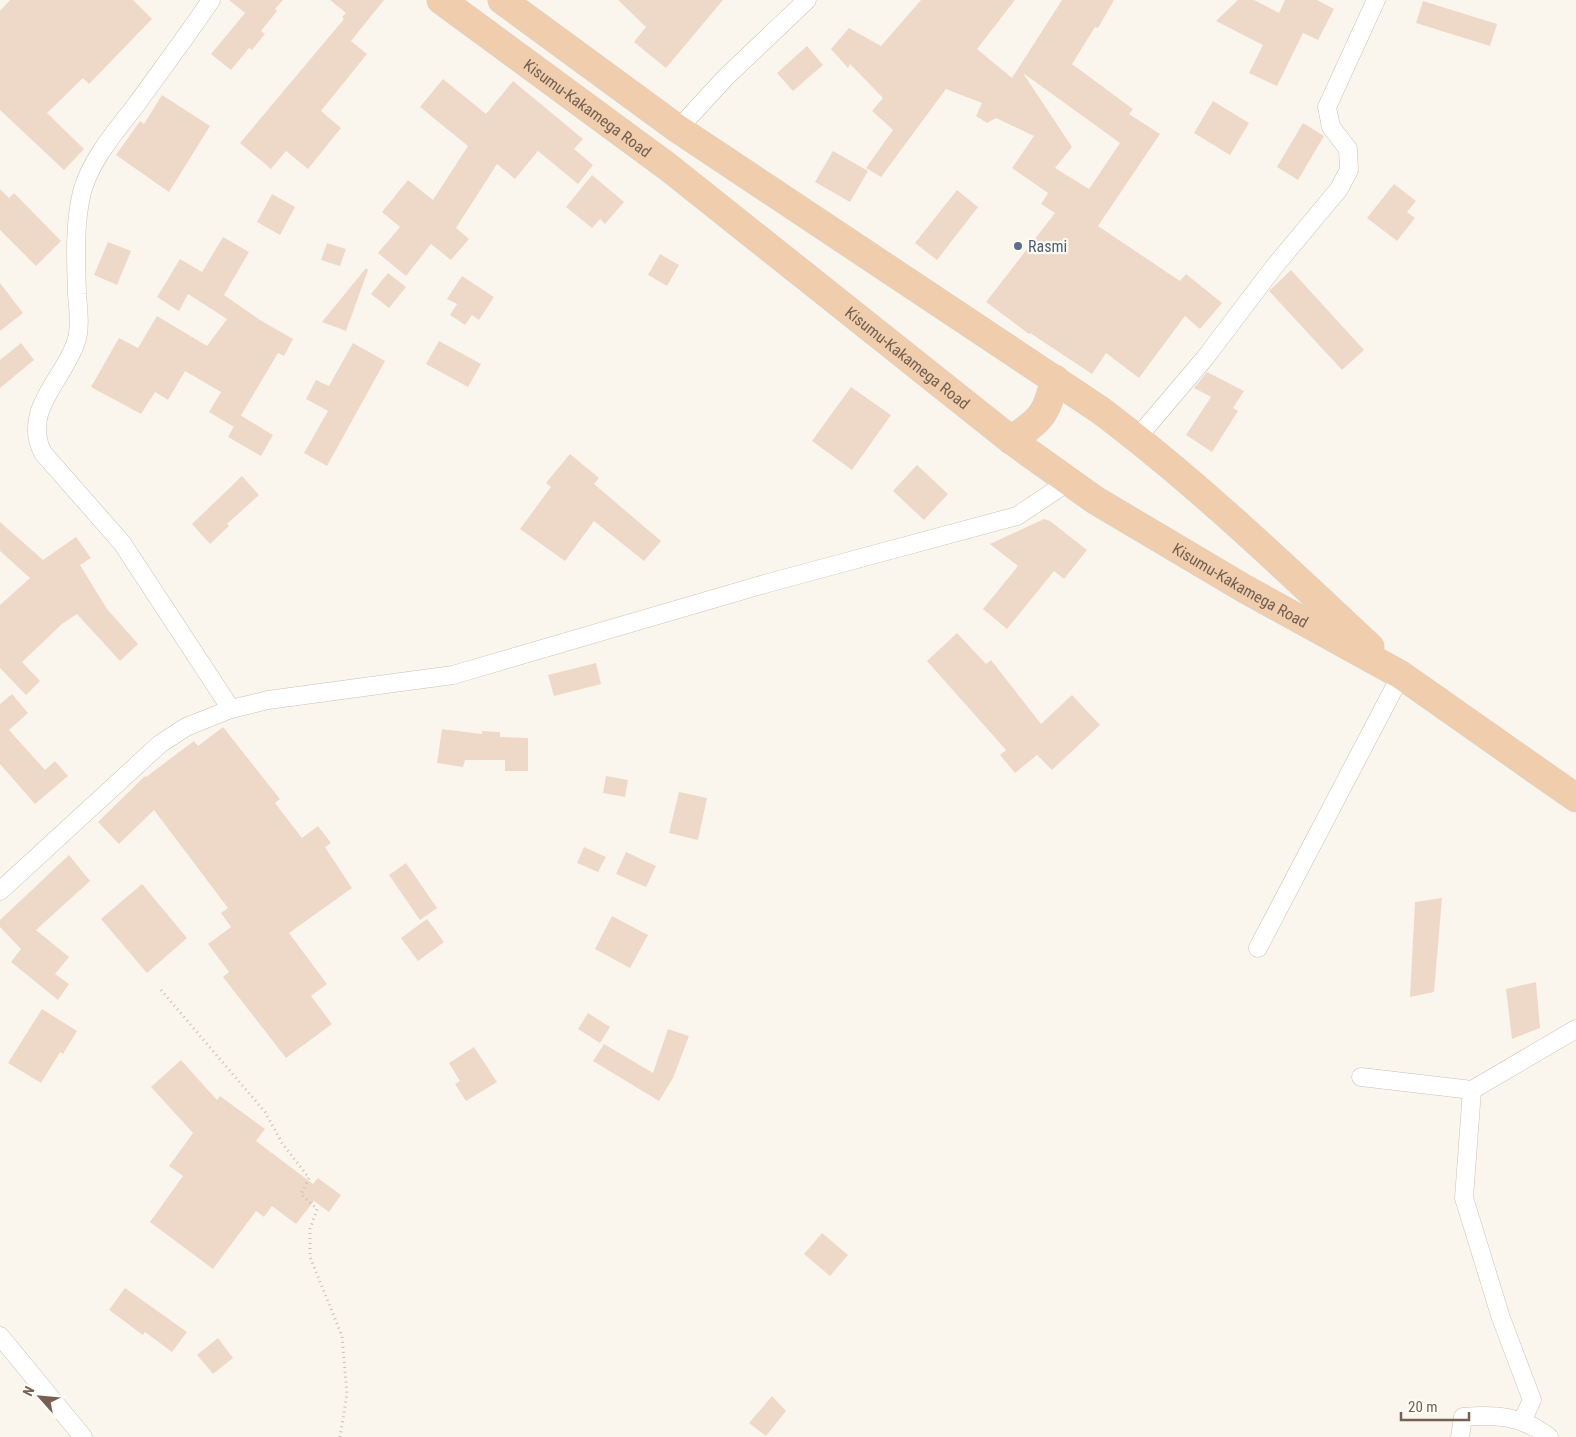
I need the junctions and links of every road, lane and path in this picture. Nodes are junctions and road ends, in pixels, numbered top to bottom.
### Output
1 (211, 0) edge
2 (442, 0) edge
3 (502, 0) edge
4 (807, 0) edge
5 (1376, 0) edge
6 (678, 130) junction
7 (1055, 379) junction
8 (1137, 438) junction
9 (1011, 440) junction
10 (1068, 482) junction
11 (1401, 675) junction
12 (231, 709) junction
13 (1576, 798) edge
14 (0, 891) edge
15 (1258, 948) dead end
16 (161, 990) dead end
17 (1576, 1029) edge
18 (1361, 1077) dead end
19 (1472, 1090) junction
20 (0, 1336) edge
21 (1522, 1421) junction
22 (83, 1437) edge
23 (340, 1437) edge
24 (1460, 1437) edge
25 (1549, 1437) edge

1 - 12 street
2 - 9 highway, Kisumu-Kakamega Road
3 - 6 highway, Kisumu-Kakamega Road
4 - 6 street
5 - 8 street
6 - 7 highway, Kisumu-Kakamega Road
7 - 8 highway, Kisumu-Kakamega Road
7 - 9 highway
8 - 11 highway, Kisumu-Kakamega Road
9 - 10 highway, Kisumu-Kakamega Road
10 - 11 highway, Kisumu-Kakamega Road
10 - 12 street
11 - 13 highway, Kisumu-Kakamega Road
11 - 15 street
12 - 14 street
16 - 23 path
17 - 19 street
18 - 19 street
19 - 21 street
20 - 22 street
21 - 24 street
21 - 25 street

